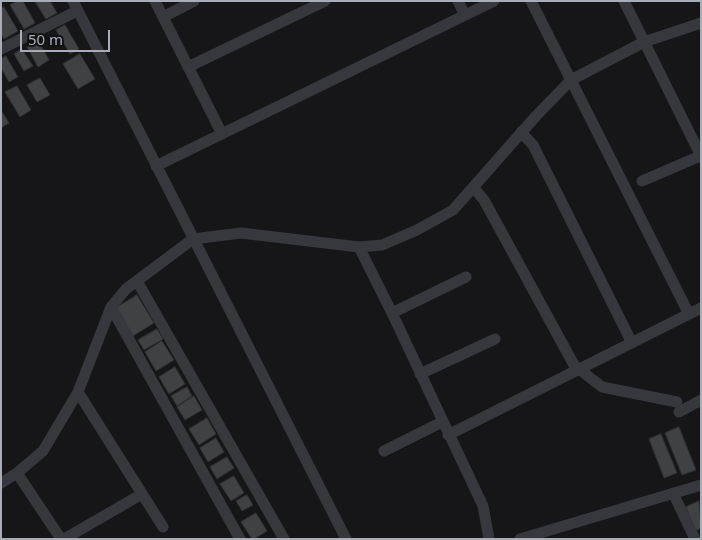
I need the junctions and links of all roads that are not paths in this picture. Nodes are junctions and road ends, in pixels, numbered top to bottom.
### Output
1 (155, 1) edge
2 (194, 1) edge
3 (325, 1) edge
4 (458, 1) edge
5 (494, 1) edge
6 (531, 1) edge
7 (624, 1) edge
8 (75, 6) edge
9 (465, 15) junction
10 (163, 17) junction
11 (701, 23) edge
12 (644, 42) junction
13 (1, 49) edge
14 (188, 66) junction
15 (571, 80) junction
16 (521, 132) junction
17 (222, 134) junction
18 (701, 156) edge
19 (156, 166) junction
20 (642, 181) dead end
21 (473, 187) junction
22 (193, 239) junction
23 (359, 248) junction
24 (466, 277) dead end
25 (137, 282) junction
26 (111, 308) junction
27 (701, 308) edge
28 (392, 313) junction
29 (689, 314) junction
30 (495, 339) dead end
31 (632, 343) junction
32 (579, 370) junction
33 (420, 374) junction
34 (78, 392) junction
35 (701, 400) edge
36 (442, 422) junction
37 (448, 435) junction
38 (384, 451) dead end
39 (17, 473) junction
40 (1, 483) edge
41 (701, 485) edge
42 (673, 493) junction
43 (142, 494) junction
44 (163, 527) dead end
45 (61, 539) edge
46 (64, 539) edge
47 (240, 539) edge
48 (284, 539) edge
49 (346, 539) edge
50 (489, 539) edge
51 (520, 539) edge
52 (695, 539) edge

1 - 10 street
2 - 10 street
3 - 14 street
4 - 9 street
5 - 9 street
6 - 15 street
7 - 12 street
8 - 13 street
8 - 19 street
9 - 17 street
10 - 14 street
11 - 12 street
12 - 15 street
12 - 18 street
14 - 17 street
15 - 16 street
15 - 29 street
16 - 21 street
16 - 31 street
17 - 19 street
18 - 20 street
19 - 22 street
21 - 23 street
21 - 32 street
22 - 23 street
22 - 25 street
22 - 49 street
23 - 28 street
24 - 28 street
25 - 26 street
25 - 48 street
26 - 34 street
26 - 47 street
27 - 29 street
28 - 33 street
29 - 31 street
30 - 33 street
31 - 32 street
32 - 35 street
32 - 37 street
33 - 36 street
34 - 39 street
34 - 43 street
36 - 37 street
36 - 38 street
37 - 50 street
39 - 40 street
39 - 45 street
41 - 42 street
42 - 51 street
42 - 52 street
43 - 44 street
43 - 46 street

